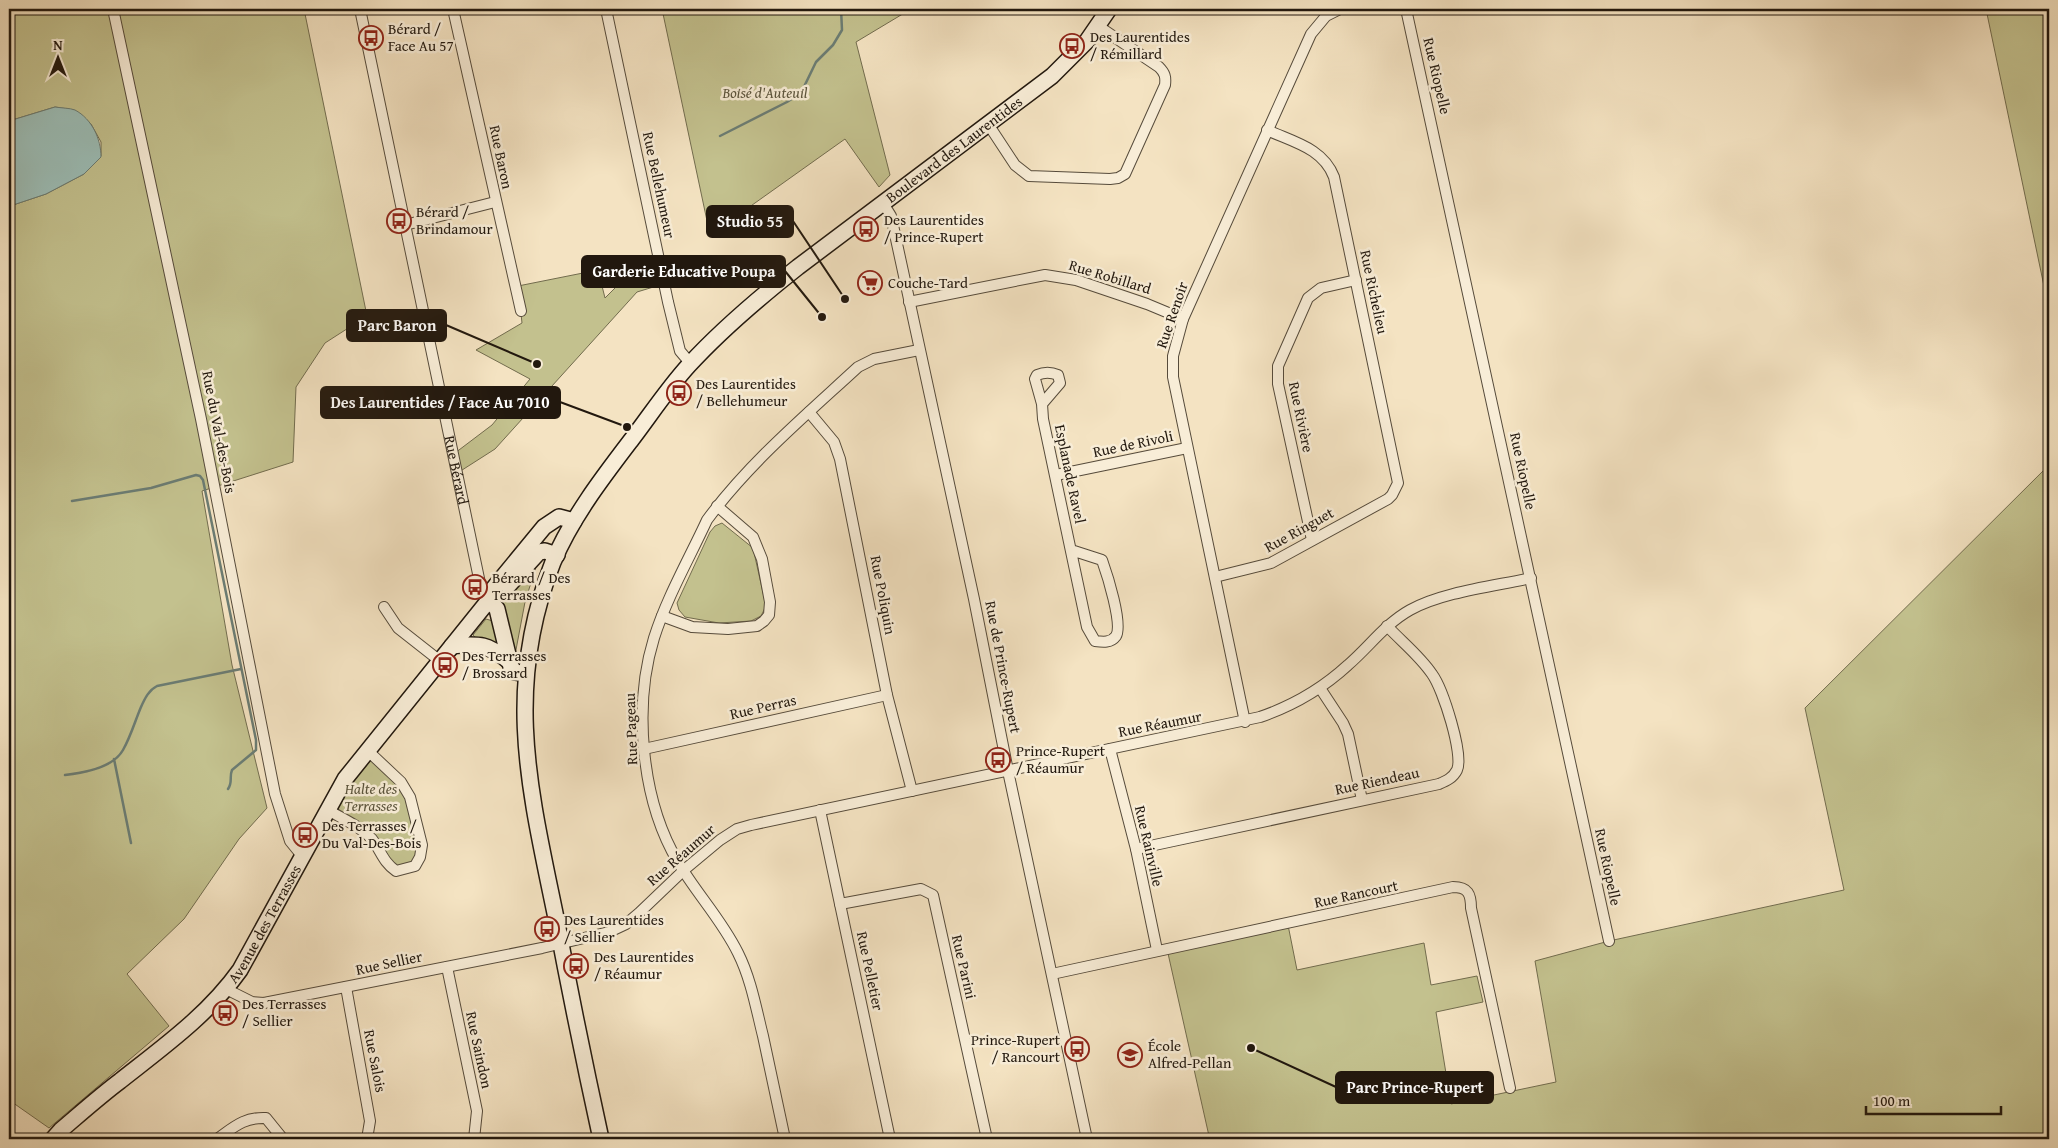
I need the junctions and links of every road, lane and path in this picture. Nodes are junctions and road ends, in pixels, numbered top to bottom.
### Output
1 (113, 9) edge
2 (360, 9) edge
3 (453, 9) edge
4 (606, 9) edge
5 (1109, 9) edge
6 (1340, 9) edge
7 (1406, 9) edge
8 (1098, 26) junction
9 (988, 124) junction
10 (1268, 130) junction
11 (495, 202) junction
12 (883, 203) junction
13 (405, 225) junction
14 (1356, 280) junction
15 (909, 302) junction
16 (521, 312) dead end
17 (1184, 319) junction
18 (919, 350) junction
19 (691, 364) junction
20 (1042, 404) dead end
21 (809, 412) junction
22 (1187, 448) junction
23 (1056, 475) junction
24 (1392, 495) joint
25 (717, 506) junction
26 (574, 521) junction
27 (1312, 540) junction
28 (1071, 550) junction
29 (557, 554) junction
30 (1215, 577) junction
31 (1531, 578) junction
32 (489, 600) junction
33 (384, 607) dead end
34 (662, 616) junction
35 (1387, 626) junction
36 (452, 646) junction
37 (440, 661) junction
38 (510, 662) junction
39 (526, 674) junction
40 (1320, 688) junction
41 (887, 695) junction
42 (1245, 722) junction
43 (644, 749) junction
44 (1110, 749) junction
45 (367, 750) junction
46 (1008, 771) junction
47 (912, 791) junction
48 (1362, 800) junction
49 (328, 810) junction
50 (820, 810) junction
51 (1136, 849) junction
52 (303, 857) junction
53 (684, 870) junction
54 (840, 904) junction
55 (1609, 941) dead end
56 (561, 944) junction
57 (1157, 950) junction
58 (447, 966) junction
59 (1052, 974) junction
60 (346, 987) junction
61 (226, 989) junction
62 (1510, 1088) dead end
63 (53, 1139) edge
64 (217, 1139) edge
65 (283, 1139) edge
66 (367, 1139) edge
67 (474, 1139) edge
68 (601, 1139) edge
69 (785, 1139) edge
70 (890, 1139) edge
71 (987, 1139) edge
72 (1087, 1139) edge

1 - 52 street, Rue du Val-des-Bois
2 - 13 street, Rue Bérard
3 - 11 street, Rue Baron
4 - 19 street, Rue Bellehumeur
5 - 8 street, Boulevard des Laurentides
6 - 10 street, Rue Renoir
7 - 31 street, Rue Riopelle
8 - 9 street, Boulevard des Laurentides
8 - 9 street
9 - 12 street, Boulevard des Laurentides
10 - 14 street, Rue Richelieu
10 - 17 street, Rue Renoir
11 - 13 street
11 - 16 street, Rue Baron
12 - 15 street, Rue de Prince-Rupert
12 - 19 street, Boulevard des Laurentides
13 - 32 street, Rue Bérard
14 - 24 street, Rue Richelieu
14 - 27 street, Rue Rivière
15 - 17 street, Rue Robillard
15 - 18 street, Rue de Prince-Rupert
17 - 22 street, Rue Renoir
18 - 21 street, Rue Pageau
18 - 46 street, Rue de Prince-Rupert
19 - 26 street, Boulevard des Laurentides
20 - 23 street, Esplanade Ravel
21 - 25 street, Rue Pageau
21 - 41 street, Rue Poliquin
22 - 23 street, Rue de Rivoli
22 - 30 street, Rue Renoir
23 - 28 street, Esplanade Ravel
24 - 27 street, Rue Ringuet
25 - 34 street, Rue Pageau
25 - 34 street
26 - 29 street, Boulevard des Laurentides
26 - 32 street, Avenue des Terrasses
27 - 30 street, Rue Ringuet
28 - 28 street, Esplanade Ravel
29 - 32 street, Avenue des Terrasses
29 - 39 street, Boulevard des Laurentides
30 - 42 street, Rue Renoir
31 - 35 street, Rue Réaumur
31 - 55 street, Rue Riopelle
32 - 36 street, Avenue des Terrasses
32 - 38 street, Rue Bérard
33 - 37 street
34 - 43 street, Rue Pageau
35 - 40 street, Rue Réaumur
35 - 48 street, Rue Riendeau
36 - 37 street, Avenue des Terrasses
36 - 38 street
37 - 45 street, Avenue des Terrasses
38 - 39 street
39 - 56 street, Boulevard des Laurentides
40 - 42 street, Rue Réaumur
40 - 48 street
41 - 43 street, Rue Perras
41 - 47 street, Rue Poliquin
42 - 44 street, Rue Réaumur
43 - 53 street, Rue Pageau
44 - 46 street, Rue Réaumur
44 - 51 street, Rue Rainville
45 - 49 street, Avenue des Terrasses
45 - 49 street
46 - 47 street, Rue Réaumur
46 - 59 street, Rue de Prince-Rupert
47 - 50 street, Rue Réaumur
48 - 51 street, Rue Riendeau
49 - 52 street, Avenue des Terrasses
50 - 53 street, Rue Réaumur
50 - 54 street, Rue Pelletier
51 - 57 street, Rue Rainville
52 - 61 street, Avenue des Terrasses
53 - 56 street, Rue Réaumur
53 - 69 street, Rue Pageau
54 - 70 street, Rue Pelletier
54 - 71 street, Rue Parini
56 - 58 street, Rue Sellier
56 - 68 street, Boulevard des Laurentides
57 - 59 street, Rue Rancourt
57 - 62 street, Rue Rancourt
58 - 60 street, Rue Sellier
58 - 67 street, Rue Saindon
59 - 72 street, Rue de Prince-Rupert
60 - 61 street, Rue Sellier
60 - 66 street, Rue Salois
61 - 63 street, Avenue des Terrasses
64 - 65 street

